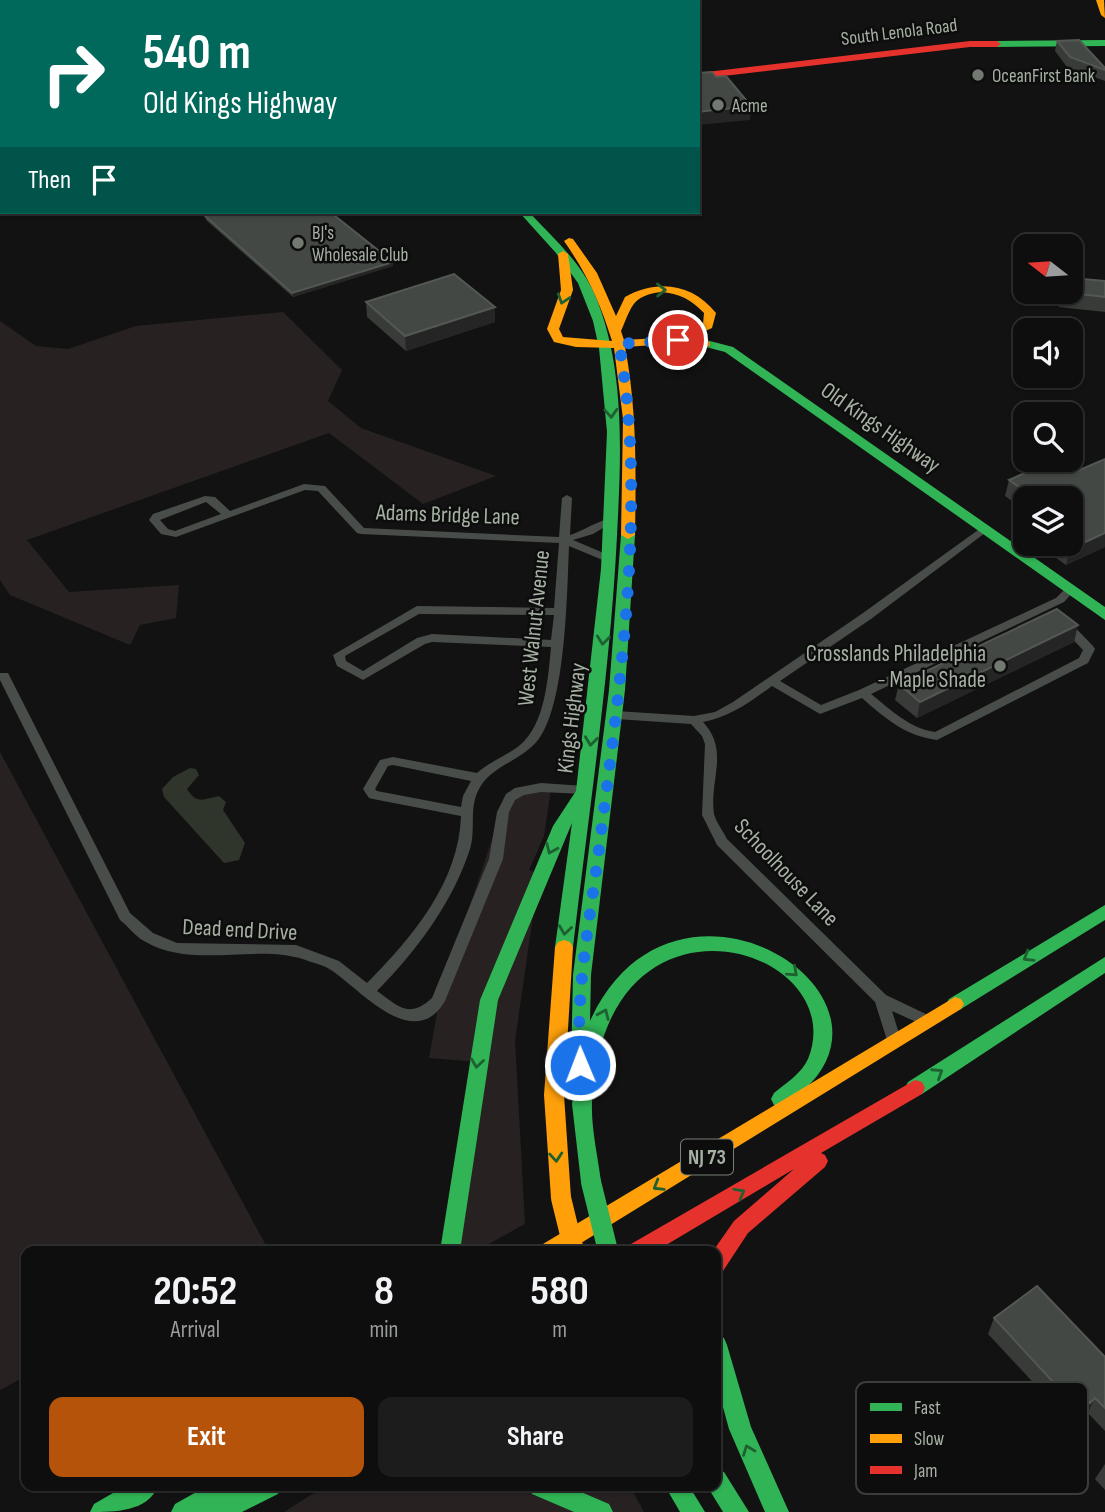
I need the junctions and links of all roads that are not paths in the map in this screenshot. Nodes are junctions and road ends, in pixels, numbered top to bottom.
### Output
1 (1100, 0) edge
2 (1105, 15) edge
3 (1105, 43) edge
4 (700, 76) edge
5 (526, 214) edge
6 (536, 214) edge
7 (562, 250) junction
8 (612, 339) junction
9 (669, 340) junction
10 (567, 498) dead end
11 (228, 515) junction
12 (611, 520) junction
13 (985, 528) junction
14 (563, 540) junction
15 (609, 559) junction
16 (1071, 589) junction
17 (1044, 607) junction
18 (558, 612) junction
19 (1102, 612) edge
20 (556, 644) junction
21 (5, 676) dead end
22 (772, 681) junction
23 (863, 693) junction
24 (616, 715) junction
25 (694, 720) junction
26 (479, 778) junction
27 (585, 790) junction
28 (465, 812) junction
29 (1105, 899) edge
30 (1105, 912) edge
31 (1086, 922) junction
32 (1105, 964) edge
33 (1105, 981) edge
34 (1075, 982) junction
35 (368, 991) junction
36 (881, 999) junction
37 (925, 1020) junction
38 (894, 1040) junction
39 (582, 1104) junction
40 (880, 1110) junction
41 (728, 1144) junction
42 (451, 1246) edge
43 (558, 1246) edge
44 (573, 1246) edge
45 (607, 1246) edge
46 (647, 1246) edge
47 (721, 1257) edge
48 (721, 1362) edge
49 (721, 1488) edge
50 (138, 1491) edge
51 (220, 1491) edge
52 (260, 1491) edge
53 (552, 1491) edge
54 (679, 1491) edge
55 (102, 1512) edge
56 (184, 1512) edge
57 (217, 1512) edge
58 (601, 1512) edge
59 (693, 1512) edge
60 (737, 1512) edge
61 (777, 1512) edge

1 - 2 main road
3 - 4 main road, South Lenola Road
5 - 7 main road, Kings Highway
6 - 8 main road, Kings Highway
7 - 8 main road, Kings Highway
7 -> 8 main road, Old Kings Highway
8 - 9 main road, Old Kings Highway
8 -> 9 main road
8 -> 12 main road, Kings Highway
8 - 24 main road, Kings Highway
9 - 13 main road, Old Kings Highway
10 - 14 street, West Walnut Avenue
11 - 11 street, Adams Bridge Lane
11 - 14 street, Adams Bridge Lane
12 - 14 street, Adams Bridge Lane
12 - 15 main road, Kings Highway
13 - 16 main road, Old Kings Highway
13 - 22 street
14 - 15 street, Adams Bridge Lane
14 - 18 street, West Walnut Avenue
15 -> 27 main road, Kings Highway
16 - 17 street
16 - 19 main road, Old Kings Highway
17 - 23 street
17 - 23 street
18 - 20 street, West Walnut Avenue
18 - 20 street
20 - 26 street, West Walnut Avenue
21 - 35 street, Dead end Drive
22 - 23 street
22 - 25 street
24 - 25 street
24 - 39 main road, Kings Highway
25 - 36 street, Schoolhouse Lane
26 - 28 street
26 - 28 street
27 - 35 street, Dead end Drive
27 -> 42 main road
27 -> 44 main road, Kings Highway, bridge
28 - 35 street
29 - 31 main road
30 - 31 main road, NJ 73
31 -> 37 main road, NJ 73
32 - 34 main road, NJ 73
33 - 34 main road
40 -> 34 main road, NJ 73
36 - 37 street, Schoolhouse Lane
36 - 38 street, Schoolhouse Lane
37 - 38 main road, NJ 73
38 - 41 main road, NJ 73
39 -> 41 main road
39 - 45 main road, Kings Highway, bridge
46 -> 40 main road, NJ 73
40 - 47 main road
41 -> 43 main road, NJ 73
61 -> 48 main road
49 - 60 main road
50 - 55 main road
51 - 56 main road
52 - 57 main road
53 - 58 main road
54 - 59 main road

